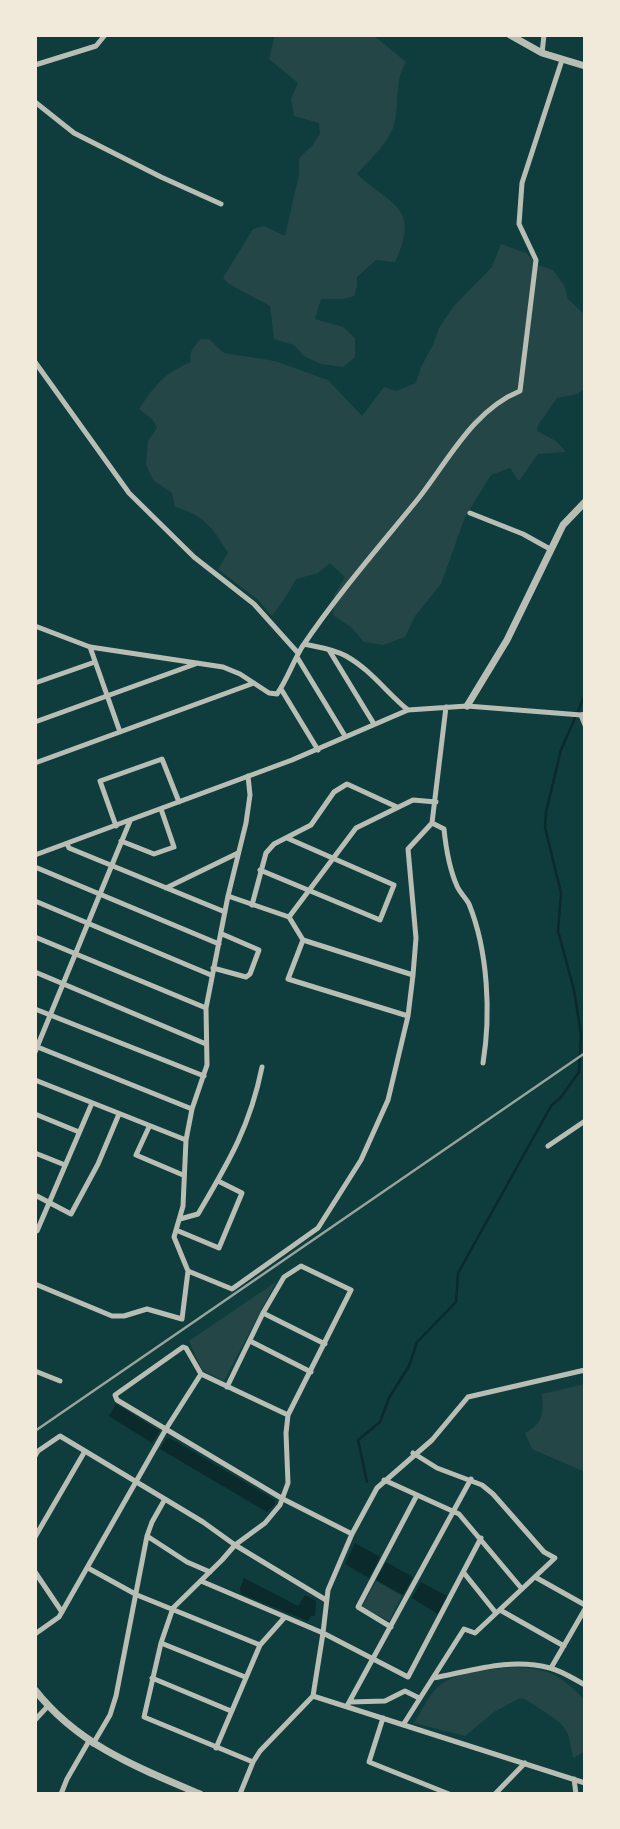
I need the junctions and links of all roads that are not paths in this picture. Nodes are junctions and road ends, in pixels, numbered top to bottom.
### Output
1 (105, 35) edge
2 (510, 35) edge
3 (544, 35) edge
4 (542, 53) junction
5 (562, 60) junction
6 (35, 65) edge
7 (585, 66) edge
8 (35, 102) edge
9 (221, 204) dead end
10 (35, 362) edge
11 (585, 502) edge
12 (470, 513) dead end
13 (550, 549) junction
14 (35, 626) edge
15 (304, 644) junction
16 (90, 647) junction
17 (329, 650) junction
18 (298, 655) junction
19 (95, 662) junction
20 (201, 662) junction
21 (35, 683) edge
22 (254, 683) junction
23 (281, 689) junction
24 (107, 696) junction
25 (446, 706) junction
26 (467, 706) junction
27 (408, 710) junction
28 (583, 714) edge
29 (35, 722) edge
30 (374, 724) junction
31 (585, 725) edge
32 (120, 732) junction
33 (345, 736) junction
34 (318, 750) junction
35 (35, 763) edge
36 (248, 776) junction
37 (179, 802) junction
38 (436, 802) junction
39 (397, 807) junction
40 (162, 809) junction
41 (130, 821) junction
42 (432, 823) junction
43 (116, 826) junction
44 (287, 838) junction
45 (121, 841) junction
46 (67, 844) junction
47 (238, 853) junction
48 (35, 855) edge
49 (332, 859) junction
50 (112, 864) junction
51 (35, 867) edge
52 (261, 870) junction
53 (166, 888) junction
54 (309, 889) junction
55 (100, 894) junction
56 (228, 896) junction
57 (35, 901) edge
58 (252, 905) junction
59 (225, 912) junction
60 (289, 917) junction
61 (88, 923) junction
62 (222, 934) junction
63 (35, 937) edge
64 (303, 940) junction
65 (219, 944) junction
66 (75, 953) junction
67 (35, 972) edge
68 (212, 972) junction
69 (413, 975) junction
70 (63, 983) junction
71 (35, 1009) edge
72 (206, 1009) junction
73 (50, 1015) junction
74 (408, 1016) junction
75 (206, 1044) junction
76 (36, 1048) edge
77 (483, 1063) dead end
78 (262, 1067) dead end
79 (204, 1076) junction
80 (35, 1080) edge
81 (92, 1103) junction
82 (192, 1109) junction
83 (35, 1114) edge
84 (119, 1114) junction
85 (585, 1121) edge
86 (149, 1127) junction
87 (79, 1132) junction
88 (186, 1140) junction
89 (548, 1146) dead end
90 (35, 1153) edge
91 (65, 1165) junction
92 (183, 1175) junction
93 (218, 1181) junction
94 (35, 1195) edge
95 (49, 1201) junction
96 (180, 1219) junction
97 (35, 1230) edge
98 (176, 1230) junction
99 (188, 1271) junction
100 (35, 1284) edge
101 (263, 1313) junction
102 (250, 1341) junction
103 (325, 1344) junction
104 (585, 1370) edge
105 (35, 1371) edge
106 (311, 1371) junction
107 (201, 1374) junction
108 (60, 1381) dead end
109 (227, 1387) junction
110 (288, 1415) junction
111 (166, 1429) junction
112 (85, 1451) junction
113 (414, 1454) junction
114 (35, 1457) edge
115 (471, 1479) junction
116 (384, 1480) junction
117 (136, 1482) junction
118 (417, 1496) junction
119 (165, 1499) junction
120 (283, 1499) junction
121 (453, 1512) junction
122 (352, 1534) junction
123 (147, 1536) junction
124 (35, 1537) edge
125 (481, 1538) junction
126 (235, 1545) junction
127 (88, 1568) junction
128 (35, 1572) edge
129 (210, 1572) junction
130 (464, 1573) junction
131 (535, 1577) junction
132 (201, 1581) junction
133 (522, 1589) junction
134 (137, 1595) junction
135 (326, 1600) junction
136 (585, 1607) edge
137 (173, 1608) junction
138 (62, 1612) junction
139 (498, 1612) junction
140 (285, 1617) junction
141 (391, 1627) junction
142 (323, 1633) junction
143 (35, 1634) edge
144 (161, 1643) junction
145 (260, 1645) junction
146 (564, 1646) junction
147 (373, 1659) junction
148 (551, 1668) junction
149 (245, 1677) junction
150 (152, 1678) junction
151 (433, 1678) junction
152 (585, 1685) edge
153 (35, 1690) edge
154 (313, 1696) junction
155 (419, 1698) junction
156 (349, 1704) junction
157 (48, 1706) junction
158 (231, 1711) junction
159 (383, 1718) junction
160 (35, 1720) edge
161 (403, 1725) junction
162 (91, 1743) junction
163 (216, 1748) junction
164 (253, 1762) junction
165 (525, 1763) junction
166 (574, 1779) junction
167 (585, 1783) edge
168 (61, 1794) edge
169 (200, 1794) edge
170 (240, 1794) edge
171 (449, 1794) edge
172 (495, 1794) edge
173 (576, 1794) edge

1 - 6 street
2 - 4 street
3 - 4 street
4 - 5 street
5 - 7 street
5 - 15 street
8 - 9 street
10 - 18 street
11 - 13 street
12 - 13 street
13 - 26 street
14 - 16 street
15 - 17 street
15 - 18 street
16 - 19 street
16 - 20 street
17 - 27 street
17 - 30 street
18 - 23 street
18 - 33 street
19 - 21 street
19 - 24 street
20 - 22 street
20 - 24 street
22 - 23 street
22 - 32 street
23 - 34 street
24 - 29 street
24 - 32 street
25 - 26 street
25 - 27 street
25 - 38 street
26 - 28 street
27 - 30 street
28 - 31 street
30 - 33 street
32 - 35 street
33 - 34 street
34 - 36 street
36 - 37 street
36 - 47 street
37 - 40 street
37 - 43 street
38 - 39 street
38 - 42 street
39 - 44 street
39 - 49 street
40 - 41 street
40 - 45 street
41 - 43 street
41 - 45 street
42 - 69 street
42 - 77 street
43 - 46 street
44 - 49 street
44 - 52 street
45 - 50 street
46 - 48 street
46 - 50 street
47 - 53 street
47 - 56 street
49 - 54 street
49 - 54 street
50 - 53 street
50 - 55 street
51 - 55 street
52 - 54 street
52 - 58 street
53 - 59 street
54 - 60 street
55 - 61 street
55 - 65 street
56 - 58 street
56 - 59 street
57 - 61 street
58 - 60 street
59 - 62 street
60 - 64 street
61 - 66 street
61 - 68 street
62 - 65 street
62 - 68 street
63 - 66 street
64 - 69 street
64 - 74 street
65 - 68 street
66 - 70 street
66 - 72 street
67 - 70 street
68 - 72 street
69 - 74 street
70 - 73 street
70 - 75 street
71 - 73 street
72 - 75 street
73 - 76 street
73 - 79 street
74 - 99 street
75 - 79 street
76 - 82 street
78 - 93 street
79 - 82 street
80 - 81 street
81 - 84 street
81 - 87 street
82 - 88 street
83 - 87 street
84 - 86 street
84 - 95 street
85 - 89 street
86 - 88 street
86 - 92 street
87 - 91 street
88 - 92 street
90 - 91 street
91 - 95 street
92 - 96 street
93 - 96 street
93 - 98 street
94 - 95 street
95 - 97 street
96 - 98 street
98 - 99 street
99 - 100 street
101 - 102 street
101 - 103 street
101 - 103 street
102 - 106 street
102 - 109 street
103 - 106 street
104 - 113 street
105 - 108 street
106 - 110 street
107 - 109 street
107 - 111 street
107 - 111 street
109 - 110 street
110 - 120 street
111 - 117 street
111 - 120 street
112 - 114 street
112 - 117 street
112 - 124 street
113 - 115 street
113 - 116 street
115 - 121 street
115 - 131 street
116 - 118 street
116 - 122 street
117 - 119 street
117 - 127 street
118 - 121 street
118 - 141 street
119 - 123 street
119 - 126 street
120 - 122 street
120 - 126 street
121 - 125 street
121 - 141 street
122 - 135 street
123 - 129 street
123 - 134 street
125 - 130 street
125 - 133 street
126 - 129 street
126 - 135 street
127 - 134 street
127 - 138 street
128 - 138 street
129 - 132 street
130 - 139 street
130 - 147 street
131 - 133 street
131 - 136 street
132 - 137 street
132 - 140 street
133 - 139 street
134 - 137 street
134 - 162 street
135 - 142 street
136 - 146 street
137 - 144 street
137 - 145 street
138 - 143 street
139 - 146 street
139 - 151 street
140 - 142 street
140 - 145 street
141 - 147 street
142 - 147 street
142 - 154 street
144 - 149 street
144 - 150 street
145 - 149 street
146 - 148 street
147 - 156 street
148 - 151 street
148 - 152 street
149 - 158 street
150 - 158 street
150 - 163 street
151 - 155 street
153 - 157 street
154 - 156 street
154 - 164 street
155 - 156 street
155 - 161 street
156 - 159 street
157 - 160 street
157 - 162 street
158 - 163 street
159 - 161 street
159 - 171 street
161 - 165 street
162 - 168 street
162 - 169 street
163 - 164 street
164 - 170 street
165 - 166 street
165 - 172 street
166 - 167 street
166 - 173 street

